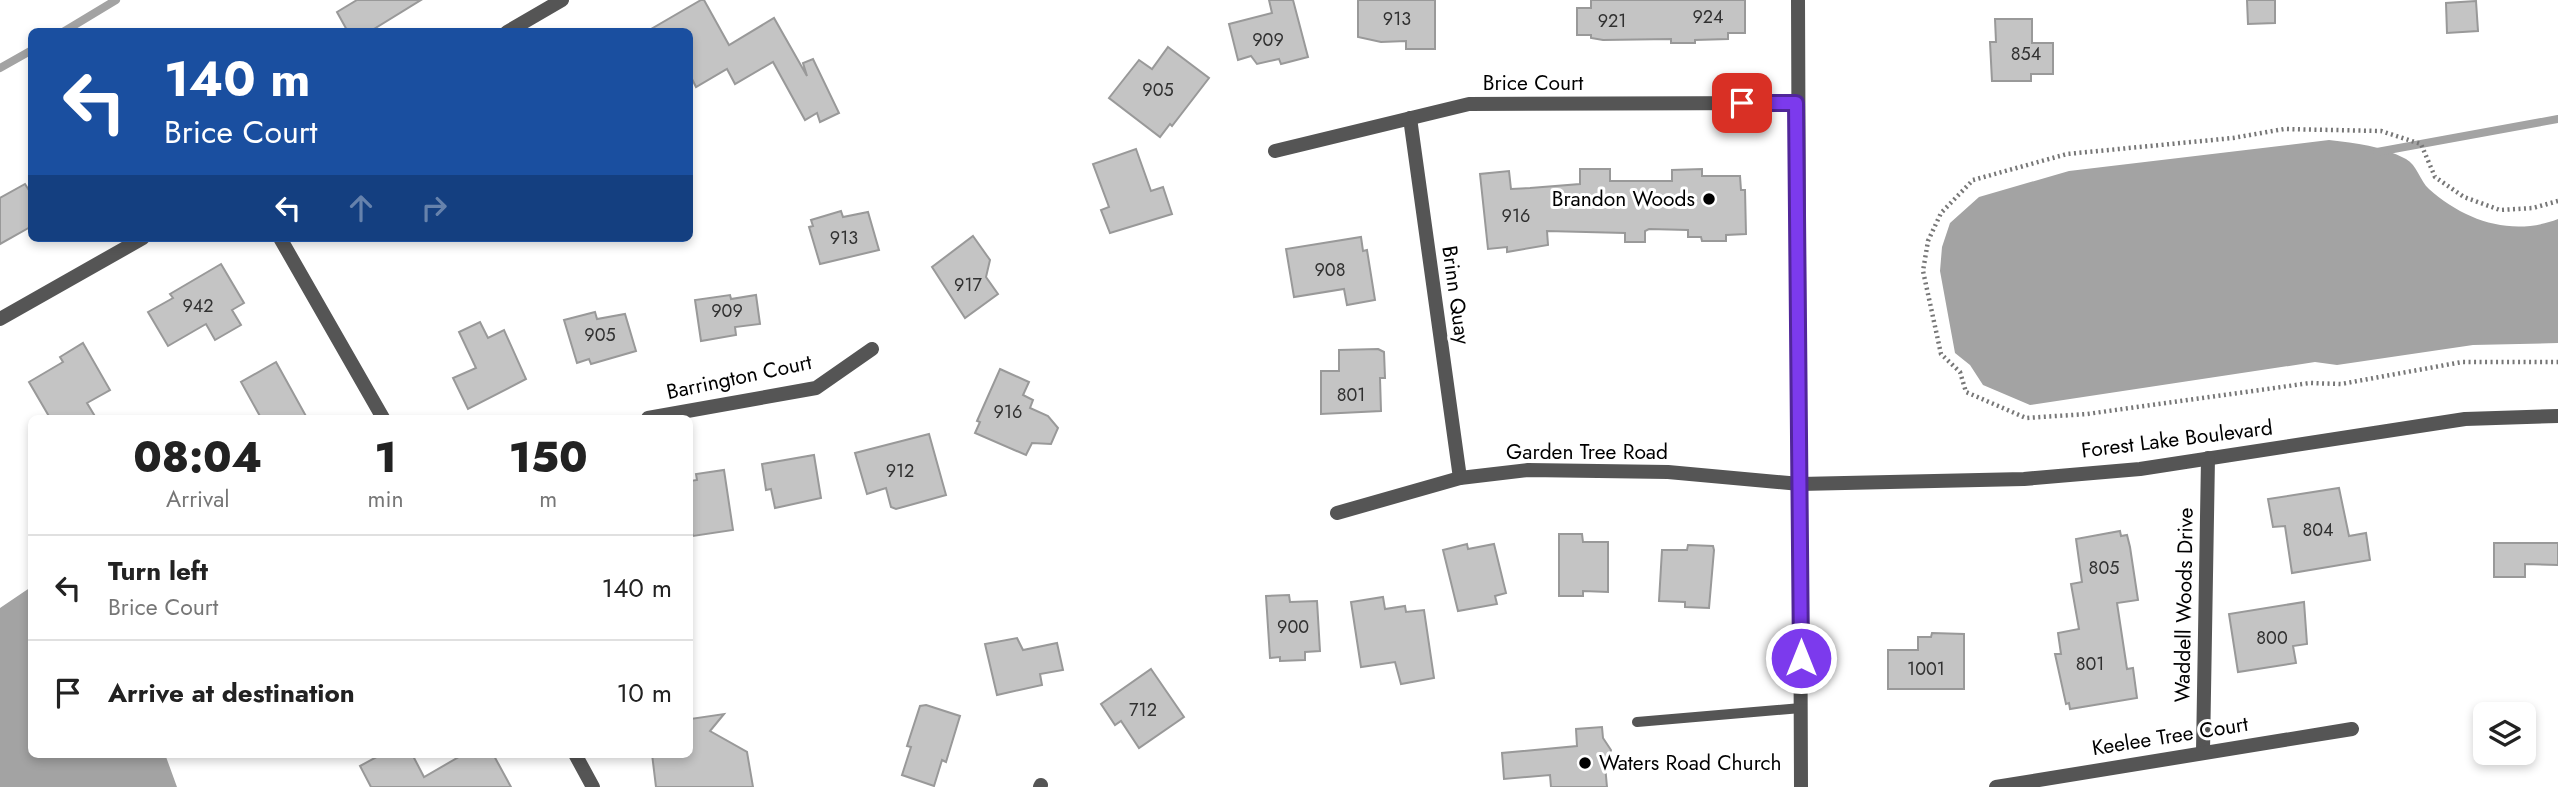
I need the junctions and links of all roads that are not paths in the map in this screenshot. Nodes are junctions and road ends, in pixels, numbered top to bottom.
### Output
1 (562, 0) edge
2 (1798, 0) edge
3 (514, 28) edge
4 (1796, 103) junction
5 (1410, 118) junction
6 (1275, 151) dead end
7 (136, 242) edge
8 (282, 242) edge
9 (0, 319) edge
10 (872, 349) dead end
11 (381, 415) edge
12 (665, 415) edge
13 (2558, 416) edge
14 (2208, 458) junction
15 (1460, 478) junction
16 (1800, 484) junction
17 (1337, 513) dead end
18 (1801, 708) junction
19 (1637, 722) dead end
20 (2352, 729) dead end
21 (2203, 751) junction
22 (577, 758) edge
23 (593, 787) edge
24 (1801, 787) edge
25 (1996, 787) edge

1 - 3 street
2 - 4 street
4 - 5 street, Brice Court
4 - 16 street
5 - 6 street, Brice Court
5 - 15 street, Brinn Quay
7 - 9 street
8 - 11 street
10 - 12 street, Barrington Court
13 - 14 street, Forest Lake Boulevard
14 - 16 street, Forest Lake Boulevard
14 - 21 street, Waddell Woods Drive
15 - 16 street, Garden Tree Road
15 - 17 street, Garden Tree Road
16 - 18 street
18 - 19 lane
18 - 24 street
20 - 21 street, Keelee Tree Court
21 - 25 street, Keelee Tree Court
22 - 23 street

